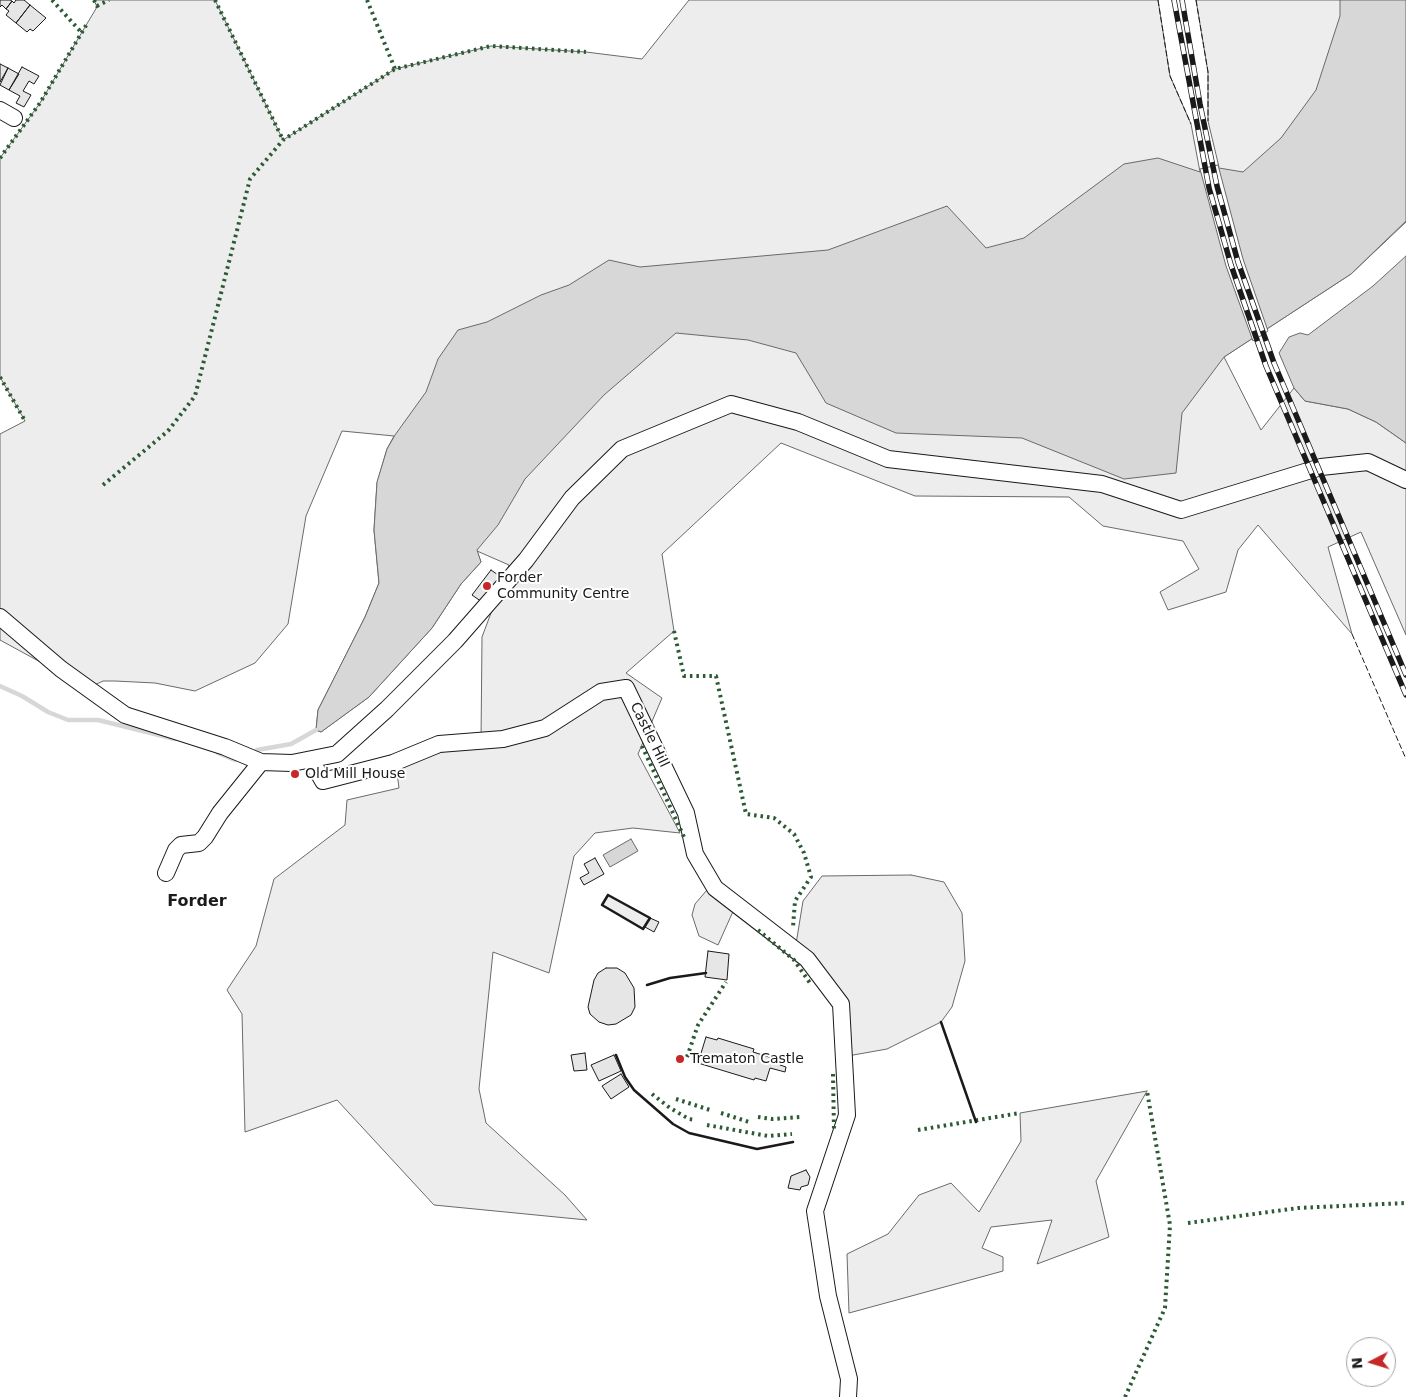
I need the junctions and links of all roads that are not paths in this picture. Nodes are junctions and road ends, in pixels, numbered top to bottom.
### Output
1 (1406, 480) edge
2 (0, 617) edge
3 (311, 760) junction
4 (261, 762) junction
5 (166, 874) dead end
6 (848, 1397) edge

1 - 3 street
2 - 4 street
3 - 4 street
3 - 6 street, Castle Hill
4 - 5 street

